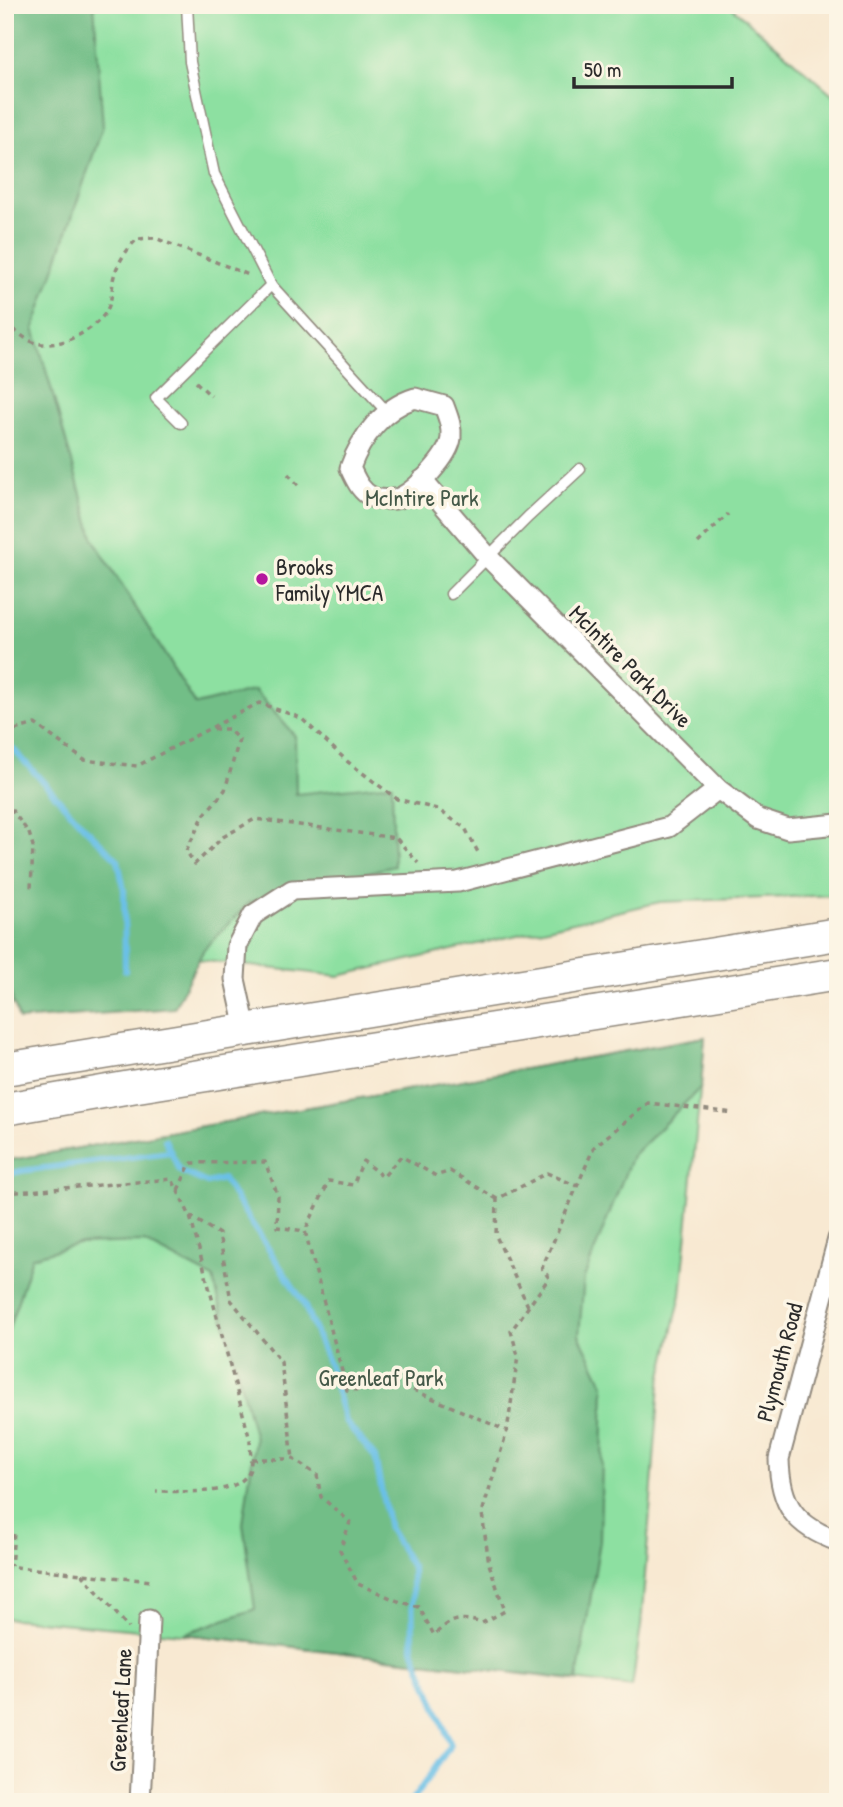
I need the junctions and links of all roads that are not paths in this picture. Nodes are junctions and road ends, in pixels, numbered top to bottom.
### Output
1 (187, 5) edge
2 (271, 285) junction
3 (387, 412) junction
4 (181, 424) dead end
5 (580, 469) dead end
6 (422, 480) junction
7 (488, 557) junction
8 (451, 594) dead end
9 (718, 789) junction
10 (838, 824) edge
11 (838, 934) edge
12 (838, 974) edge
13 (246, 1029) junction
14 (5, 1069) edge
15 (5, 1110) edge
16 (838, 1239) edge
17 (838, 1541) edge
18 (149, 1620) dead end
19 (140, 1802) edge

1 - 2 lane
2 - 3 lane
2 - 4 lane
3 - 6 street
3 - 6 street
5 - 7 lane
6 - 7 street, McIntire Park Drive
7 - 8 lane
7 - 9 street, McIntire Park Drive
9 - 10 street, McIntire Park Drive
9 - 13 street
11 - 13 highway
12 - 15 highway
13 - 14 highway
16 - 17 street, Plymouth Road
18 - 19 street, Greenleaf Lane

